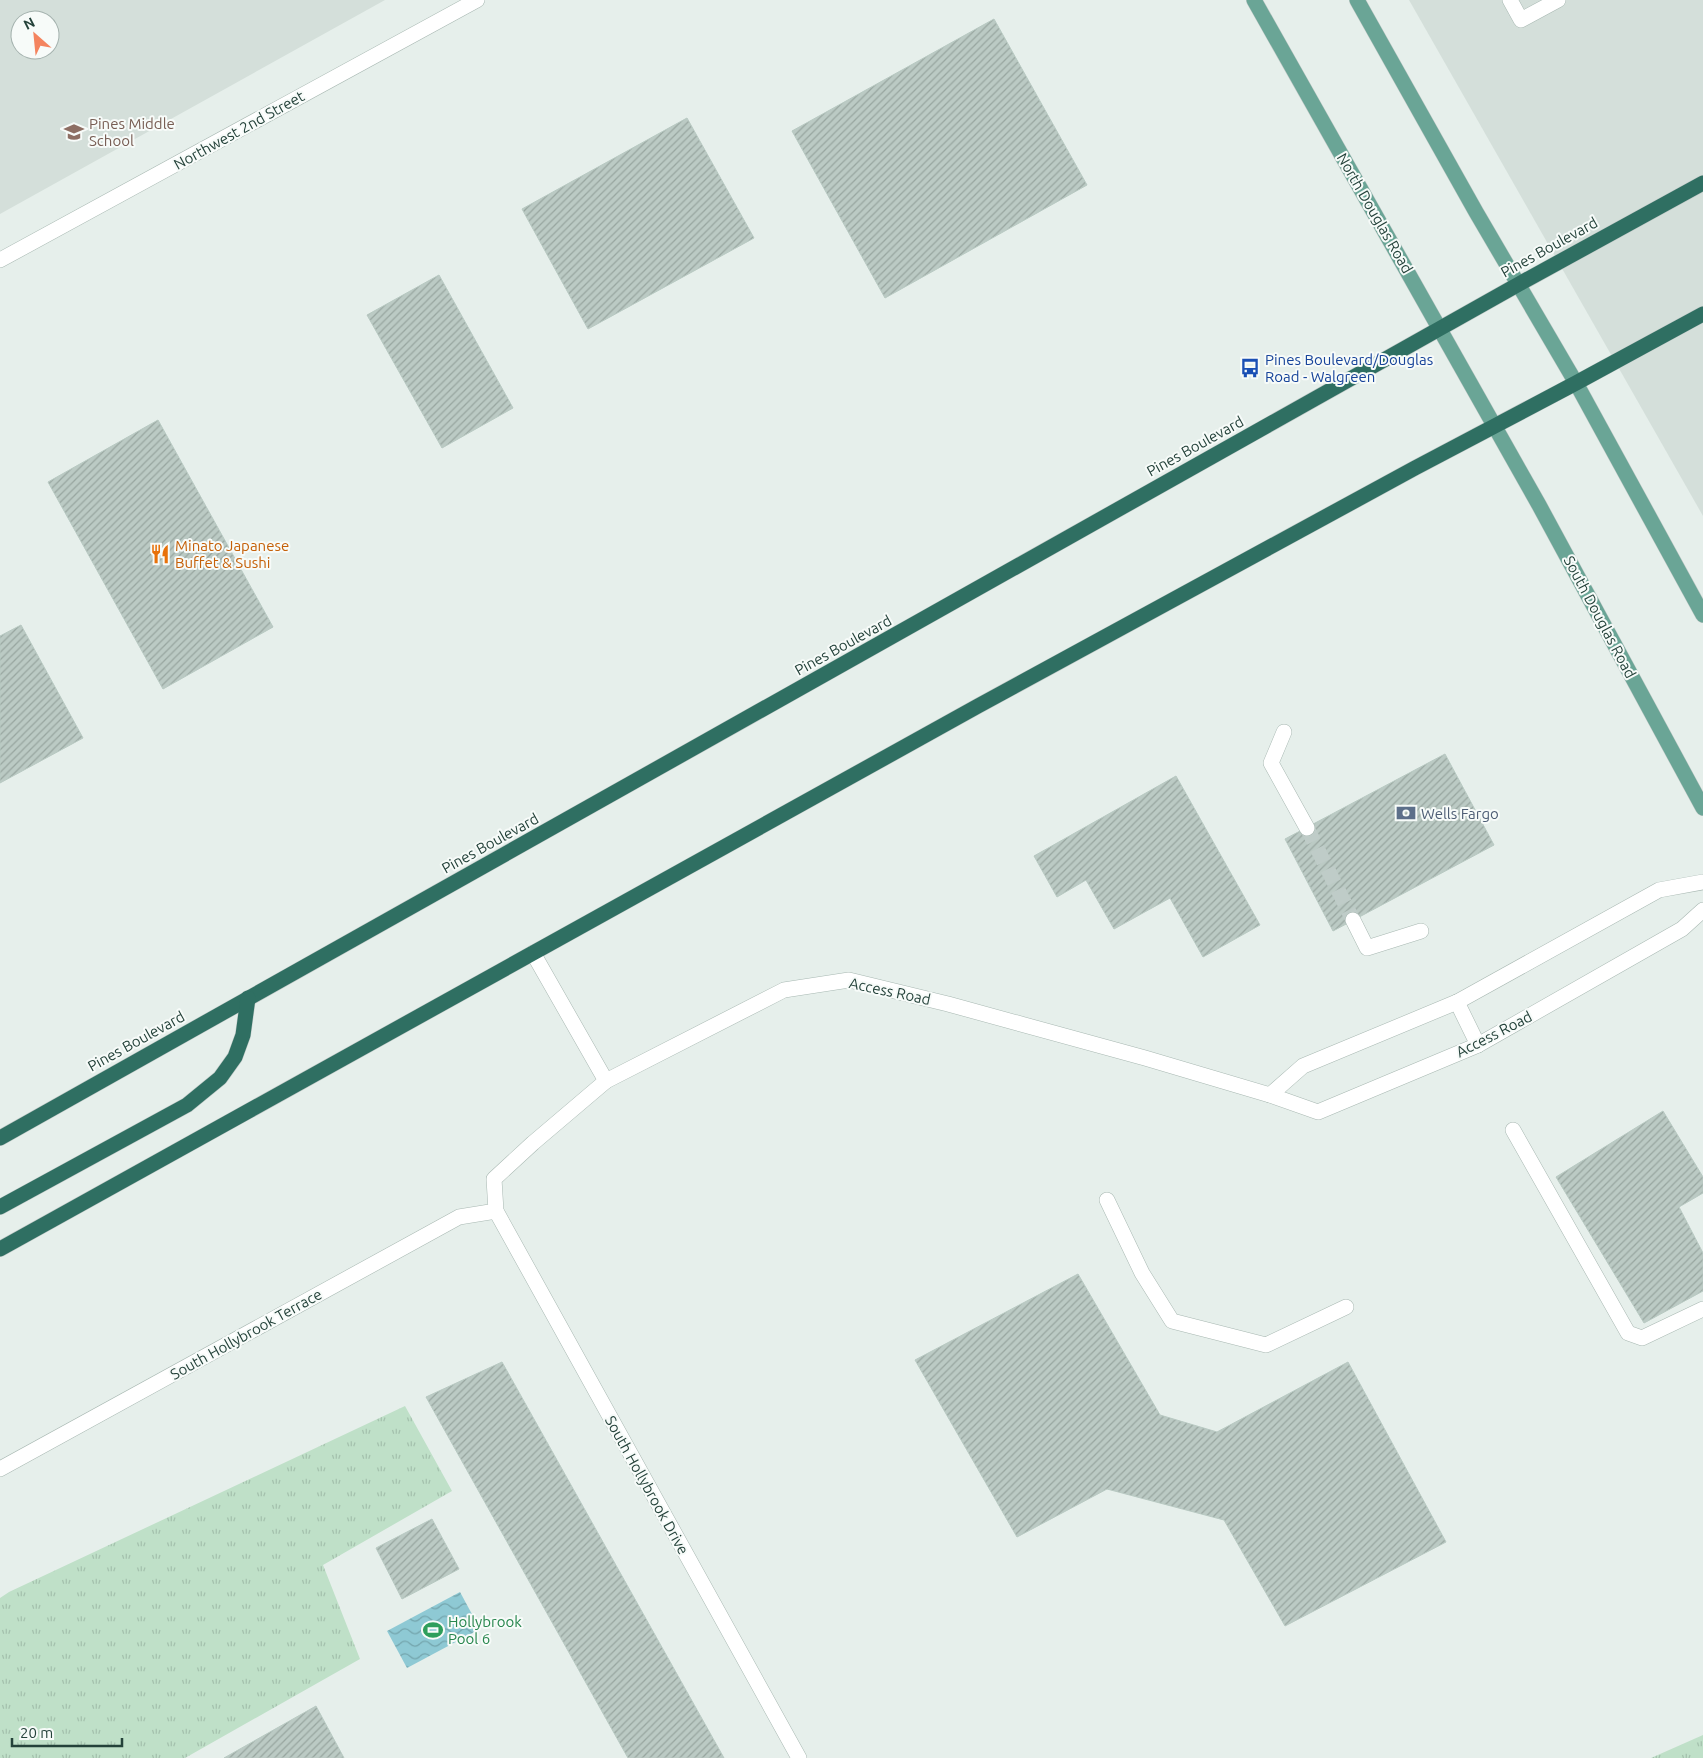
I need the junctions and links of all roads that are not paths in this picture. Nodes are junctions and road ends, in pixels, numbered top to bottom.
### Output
1 (477, 0) edge
2 (1254, 0) edge
3 (1357, 0) edge
4 (1510, 0) edge
5 (1558, 0) edge
6 (1703, 183) edge
7 (0, 260) edge
8 (1518, 284) junction
9 (1703, 314) edge
10 (1440, 328) junction
11 (1576, 383) junction
12 (1494, 426) junction
13 (1703, 615) edge
14 (1284, 732) dead end
15 (1703, 808) edge
16 (1307, 828) tunnel mouth
17 (1703, 882) edge
18 (1703, 910) edge
19 (1353, 920) tunnel mouth
20 (1421, 931) dead end
21 (534, 953) junction
22 (248, 998) junction
23 (1457, 1002) junction
24 (1478, 1045) junction
25 (606, 1081) junction
26 (1270, 1095) junction
27 (1513, 1130) dead end
28 (0, 1138) edge
29 (1107, 1200) dead end
30 (0, 1207) edge
31 (496, 1211) junction
32 (0, 1249) edge
33 (1346, 1307) dead end
34 (1703, 1309) edge
35 (0, 1469) edge
36 (799, 1758) edge

1 - 7 street, Northwest 2nd Street
2 - 10 main road, North Douglas Road
3 - 8 main road
4 - 5 street
6 - 8 highway, Pines Boulevard
8 - 10 highway, Pines Boulevard
8 - 11 main road
9 - 11 highway
10 - 12 main road, North Douglas Road
10 - 22 highway, Pines Boulevard
11 - 12 highway
11 - 13 main road
12 - 15 main road, South Douglas Road
12 - 21 highway
14 - 16 street
17 - 23 street
18 - 24 street, Access Road
19 - 20 street
21 - 25 street
21 - 32 highway
22 - 28 highway, Pines Boulevard
22 - 30 highway
23 - 24 street
23 - 26 street
24 - 26 street, Access Road
25 - 26 street, Access Road
25 - 31 street, Access Road
27 - 34 street
29 - 33 street
31 - 35 street, South Hollybrook Terrace
31 - 36 street, South Hollybrook Drive

